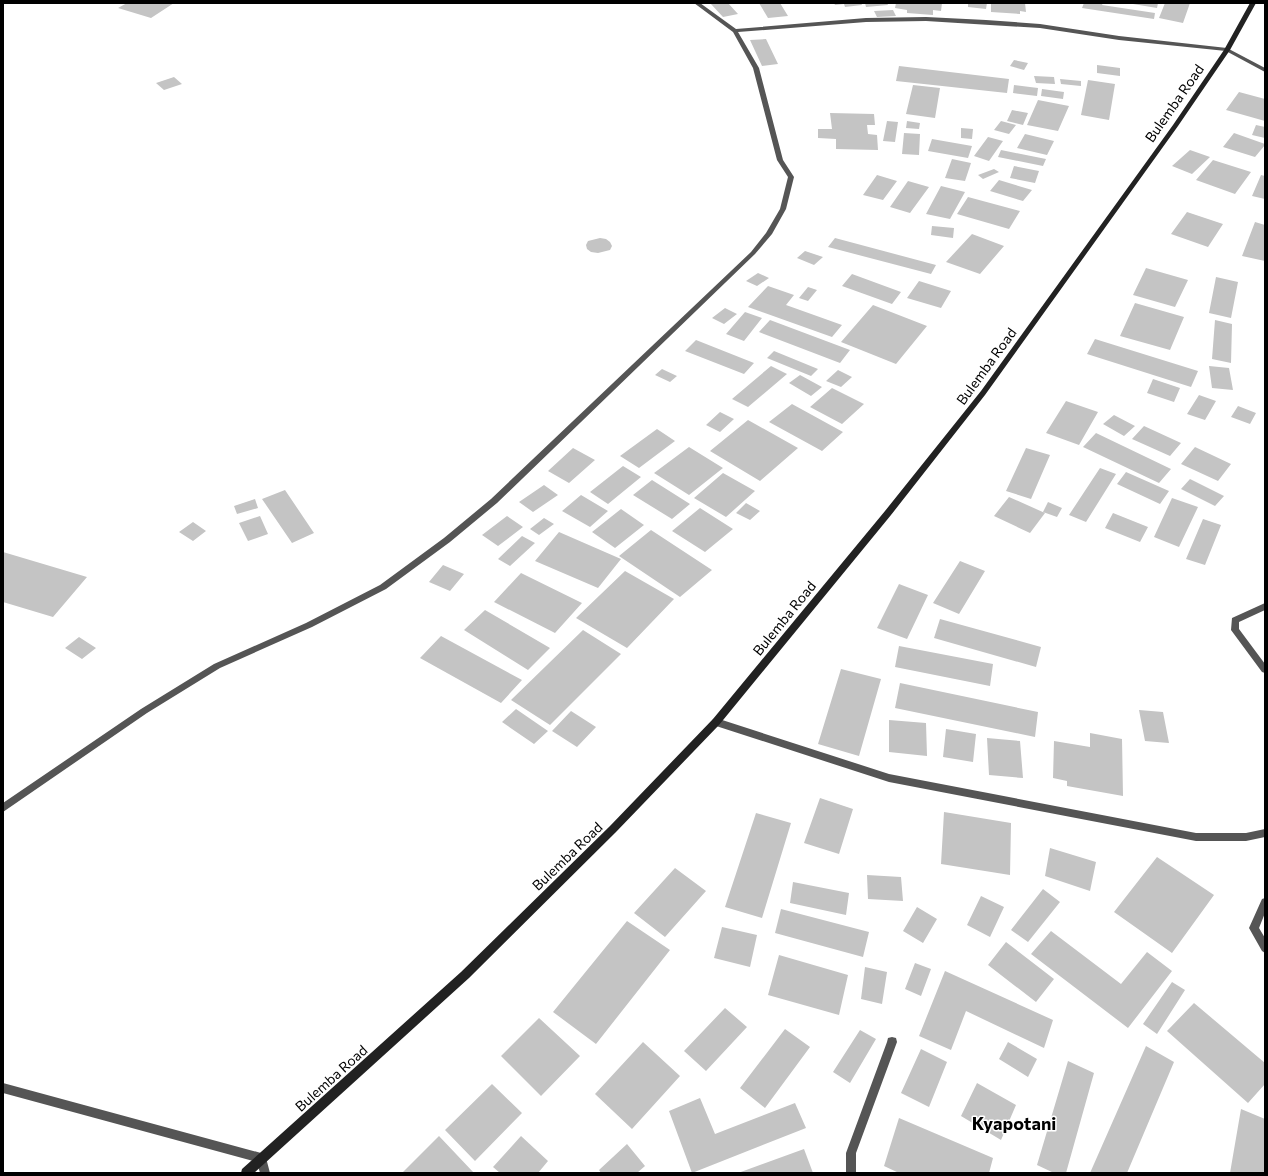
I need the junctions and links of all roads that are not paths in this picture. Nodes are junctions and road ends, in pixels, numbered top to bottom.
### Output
1 (697, 3) edge
2 (1253, 3) edge
3 (735, 31) junction
4 (1227, 50) junction
5 (1265, 70) edge
6 (1265, 606) edge
7 (1265, 670) edge
8 (716, 722) junction
9 (3, 808) edge
10 (1265, 833) edge
11 (1265, 902) edge
12 (1265, 948) edge
13 (892, 1042) dead end
14 (3, 1088) edge
15 (261, 1158) junction
16 (246, 1173) edge
17 (265, 1173) edge
18 (851, 1173) edge

1 - 3 street
2 - 4 main road, Bulemba Road
3 - 4 street
3 - 9 street
4 - 5 street
4 - 8 main road, Bulemba Road
6 - 7 street
8 - 10 street
8 - 15 main road, Bulemba Road
11 - 12 street
13 - 18 street
14 - 15 street
15 - 16 main road, Bulemba Road
15 - 17 street

